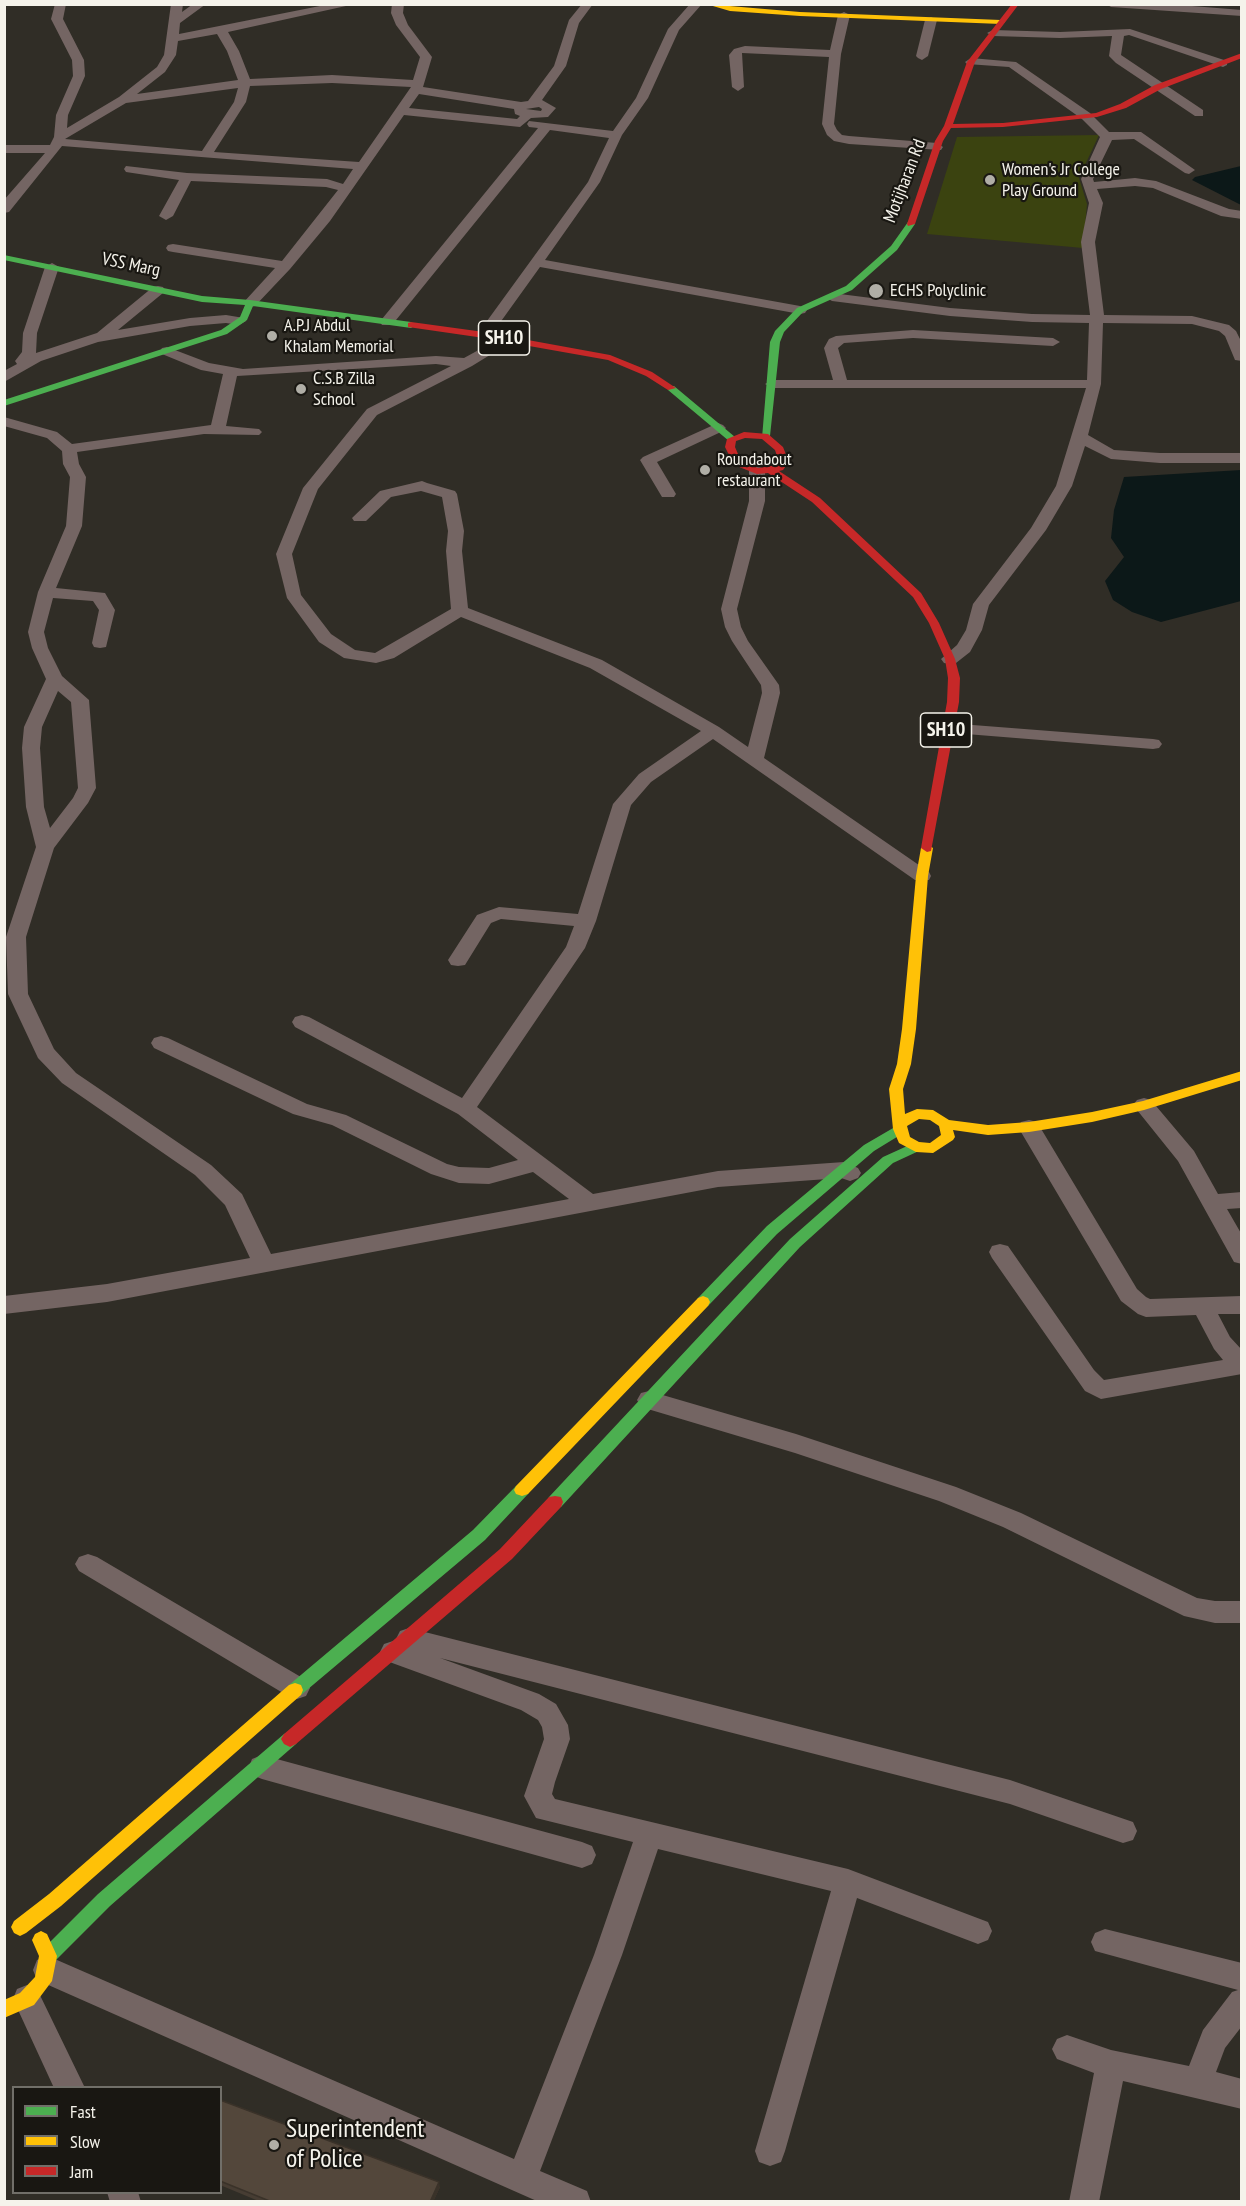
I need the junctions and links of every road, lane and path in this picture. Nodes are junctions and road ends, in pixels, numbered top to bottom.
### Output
1 (61, 4) edge
2 (177, 4) edge
3 (201, 4) edge
4 (350, 4) edge
5 (398, 4) edge
6 (588, 4) edge
7 (697, 4) edge
8 (708, 4) edge
9 (1017, 4) edge
10 (1111, 4) edge
11 (1242, 13) edge
12 (844, 15) junction
13 (931, 20) junction
14 (1135, 20) edge
15 (176, 21) junction
16 (997, 28) junction
17 (220, 30) junction
18 (172, 39) junction
19 (835, 54) junction
20 (1242, 55) edge
21 (922, 56) dead end
22 (971, 62) junction
23 (1223, 63) junction
24 (245, 83) junction
25 (417, 87) junction
26 (738, 87) dead end
27 (1158, 87) junction
28 (123, 100) junction
29 (401, 111) junction
30 (525, 111) junction
31 (1199, 113) dead end
32 (1086, 116) junction
33 (547, 126) junction
34 (948, 126) junction
35 (616, 135) junction
36 (1106, 136) junction
37 (58, 143) junction
38 (937, 147) junction
39 (4, 149) edge
40 (206, 155) junction
41 (363, 166) junction
42 (130, 169) dead end
43 (1189, 170) dead end
44 (187, 177) junction
45 (1089, 186) junction
46 (347, 189) junction
47 (4, 209) edge
48 (1242, 215) edge
49 (166, 216) dead end
50 (173, 248) dead end
51 (4, 250) edge
52 (4, 256) edge
53 (538, 263) junction
54 (52, 267) junction
55 (285, 267) junction
56 (158, 290) junction
57 (832, 297) junction
58 (235, 301) junction
59 (250, 303) junction
60 (800, 310) junction
61 (950, 312) junction
62 (350, 317) junction
63 (1096, 320) junction
64 (283, 321) dead end
65 (387, 322) junction
66 (246, 324) junction
67 (484, 335) junction
68 (945, 335) junction
69 (102, 336) junction
70 (506, 339) junction
71 (1053, 342) dead end
72 (168, 351) junction
73 (1240, 357) edge
74 (4, 363) edge
75 (23, 363) junction
76 (467, 363) junction
77 (230, 373) junction
78 (4, 378) edge
79 (842, 383) junction
80 (771, 384) junction
81 (1094, 384) junction
82 (4, 403) edge
83 (4, 421) edge
84 (218, 428) junction
85 (718, 428) junction
86 (254, 432) dead end
87 (765, 436) junction
88 (1080, 437) junction
89 (732, 439) junction
90 (69, 449) junction
91 (1242, 458) edge
92 (764, 471) junction
93 (668, 494) dead end
94 (360, 518) dead end
95 (46, 592) junction
96 (460, 611) junction
97 (100, 644) dead end
98 (950, 659) junction
99 (55, 679) junction
100 (947, 728) junction
101 (713, 731) junction
102 (1153, 744) dead end
103 (754, 761) junction
104 (45, 847) junction
105 (922, 876) junction
106 (586, 921) junction
107 (458, 960) dead end
108 (302, 1022) dead end
109 (161, 1043) dead end
110 (904, 1064) junction
111 (1242, 1075) edge
112 (915, 1085) dead end
113 (926, 1102) dead end
114 (1143, 1105) junction
115 (465, 1108) junction
116 (942, 1121) junction
117 (900, 1127) junction
118 (1029, 1127) junction
119 (988, 1130) junction
120 (946, 1141) junction
121 (916, 1147) junction
122 (537, 1163) junction
123 (844, 1170) junction
124 (865, 1182) junction
125 (1242, 1200) edge
126 (588, 1202) junction
127 (1213, 1202) junction
128 (1000, 1252) dead end
129 (1242, 1256) edge
130 (264, 1263) junction
131 (4, 1305) edge
132 (1242, 1305) edge
133 (1203, 1307) junction
134 (1242, 1363) edge
135 (649, 1400) junction
136 (88, 1564) dead end
137 (1242, 1612) edge
138 (401, 1646) junction
139 (297, 1688) junction
140 (262, 1767) junction
141 (1123, 1831) dead end
142 (650, 1836) junction
143 (582, 1855) dead end
144 (848, 1882) junction
145 (978, 1931) dead end
146 (1105, 1942) dead end
147 (48, 1963) junction
148 (1242, 1977) edge
149 (1242, 2002) edge
150 (16, 2004) edge
151 (1067, 2049) dead end
152 (1111, 2064) junction
153 (1198, 2082) junction
154 (69, 2086) edge
155 (1242, 2094) edge
156 (770, 2151) dead end
157 (522, 2177) junction
158 (576, 2202) edge
159 (1084, 2202) edge

1 - 37 street
2 - 15 street
3 - 15 street
4 - 17 street
5 - 25 street
6 - 30 street
7 - 35 street
8 - 12 main road
9 - 16 main road, Motijharan Rd
10 - 14 street
11 - 14 street
12 - 13 main road
12 - 19 street
13 - 16 main road
13 - 21 street
14 - 16 street
14 - 23 street
14 - 27 street
15 - 18 street
16 - 22 main road, Motijharan Rd
17 - 18 street
17 - 24 street
18 - 28 street
19 - 26 street
19 - 38 street
20 - 23 main road
22 - 32 street
22 - 34 main road, Motijharan Rd
23 - 27 main road
24 - 25 street
24 - 28 street
24 - 40 street
25 - 29 street
25 - 30 street
27 - 31 street
27 - 32 main road
28 - 37 street
29 - 30 street
29 - 41 street
30 - 33 street
32 - 34 main road
32 - 36 street
33 - 35 street
33 - 65 street
34 - 38 main road, Motijharan Rd
35 - 53 street
36 - 43 street
36 - 45 street
37 - 39 street
37 - 40 street
37 - 47 street
38 - 57 main road, Motijharan Rd
40 - 41 street
41 - 46 street
42 - 44 street
44 - 46 street
44 - 49 street
45 - 48 street
45 - 63 street
46 - 55 street
50 - 55 street
51 - 58 main road
52 - 54 main road, VSS Marg
53 - 60 street
53 - 67 street
54 - 56 main road, VSS Marg
54 - 75 street
55 - 59 street
56 - 58 main road, VSS Marg
56 - 69 street
57 - 60 main road, Motijharan Rd
57 - 61 street
58 - 59 main road, VSS Marg
59 - 62 main road, SH10
59 - 66 main road
60 - 80 main road, Motijharan Rd
61 - 63 street
61 - 68 street
62 - 64 main road
62 - 65 main road, SH10
63 - 73 street
63 - 81 street
65 - 67 main road, SH10
66 - 69 street
66 - 72 main road
67 - 70 main road, SH10
68 - 71 street
68 - 79 street
69 - 75 street
70 - 76 street
70 - 85 main road, SH10
72 - 77 street
72 - 82 main road
74 - 75 street
75 - 78 street
76 - 77 street
76 - 96 street
77 - 84 street
79 - 80 street
79 - 81 street
80 - 87 main road, Motijharan Rd
81 - 88 street
83 - 90 street
84 - 86 street
84 - 90 street
85 - 89 main road, SH10
85 - 93 street
87 - 89 main road
87 - 92 main road
88 - 91 street
88 - 98 street
89 - 92 main road, SH10
90 - 95 street
92 - 98 main road, SH10
92 - 103 street
94 - 96 street
95 - 97 street
95 - 99 street
96 - 101 street
98 - 100 main road, SH10
99 - 104 street
99 - 104 street
100 - 102 street
100 - 105 main road, SH10
101 - 103 street
101 - 106 street
103 - 105 street
104 - 130 street
105 - 110 main road, SH10
106 - 107 street
106 - 115 street
108 - 115 street
109 - 122 street
110 - 112 main road
110 - 117 main road, SH10
111 - 114 main road
113 - 116 main road
114 - 118 main road
114 - 127 street
115 - 122 street
116 - 117 main road
116 - 119 main road
116 - 120 main road
117 - 121 main road
117 - 123 main road
118 - 119 main road
118 - 133 street
119 - 120 main road
120 - 121 main road
121 - 124 main road
122 - 126 street
123 - 124 street
123 - 126 street
123 - 139 main road
124 - 135 main road
125 - 127 street
126 - 130 street
127 - 129 street
128 - 134 street
130 - 131 street
132 - 133 street
133 - 134 street
135 - 137 street
135 - 138 main road
136 - 139 street
138 - 140 main road
138 - 141 street
138 - 142 street
139 - 147 main road
140 - 143 street
140 - 147 main road
142 - 144 street
142 - 157 street
144 - 145 street
144 - 156 street
146 - 148 street
147 - 150 main road
147 - 157 street
149 - 153 street
150 - 154 street
151 - 152 street
152 - 153 street
152 - 159 street
153 - 155 street
157 - 158 street

